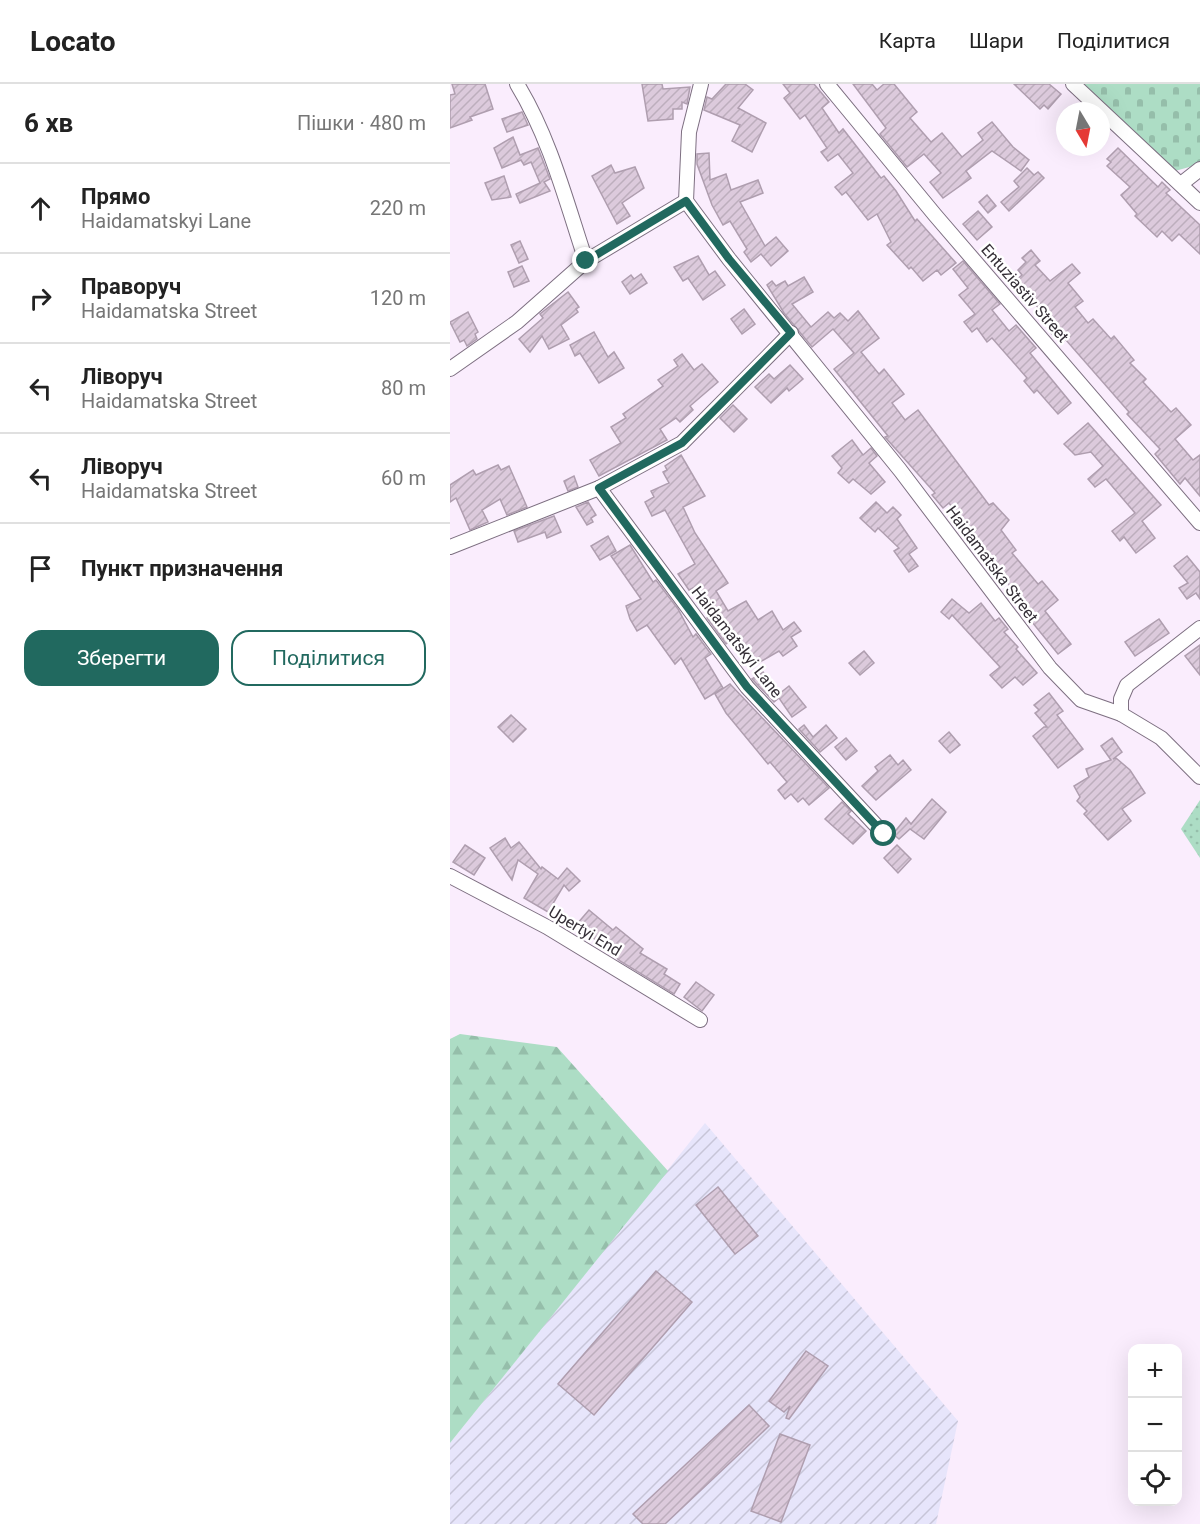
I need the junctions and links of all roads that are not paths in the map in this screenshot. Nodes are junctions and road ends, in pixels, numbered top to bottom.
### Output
1 (517, 84) edge
2 (701, 84) edge
3 (827, 84) edge
4 (1073, 84) edge
5 (1200, 169) edge
6 (1181, 184) junction
7 (686, 201) junction
8 (1200, 203) edge
9 (586, 261) junction
10 (791, 333) junction
11 (450, 369) edge
12 (599, 488) junction
13 (1200, 523) edge
14 (450, 547) edge
15 (1200, 628) edge
16 (1121, 714) junction
17 (1200, 777) edge
18 (884, 834) dead end
19 (450, 876) edge
20 (700, 1020) dead end

1 - 9 street
2 - 7 street
3 - 13 street, Entuziastiv Street
4 - 6 street
5 - 6 street
6 - 8 street
7 - 9 street
7 - 10 street, Haidamatska Street
9 - 11 street
10 - 12 street
10 - 16 street, Haidamatska Street
12 - 14 street
12 - 18 street, Haidamatskyi Lane
15 - 16 street
16 - 17 street, Haidamatska Street
19 - 20 street, Upertyi End

